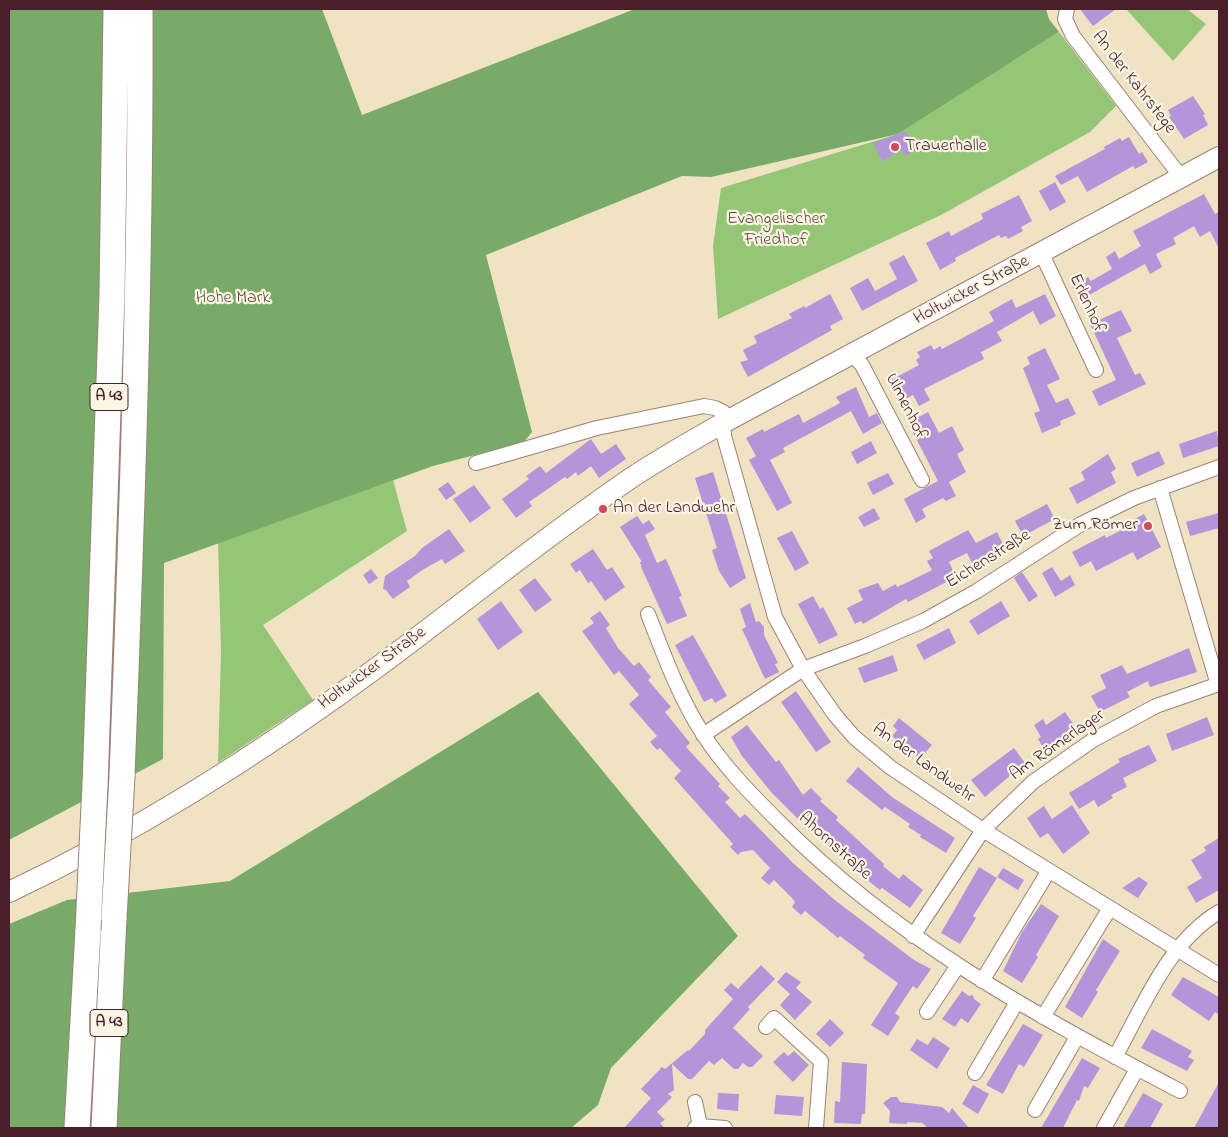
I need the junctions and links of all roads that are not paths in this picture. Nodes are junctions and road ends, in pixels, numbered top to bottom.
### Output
1 (116, 9) edge
2 (140, 9) edge
3 (1067, 9) edge
4 (1219, 157) edge
5 (1182, 177) junction
6 (1042, 254) junction
7 (852, 354) junction
8 (1096, 370) dead end
9 (723, 423) junction
10 (476, 463) dead end
11 (1219, 466) edge
12 (922, 480) dead end
13 (1160, 488) junction
14 (648, 614) dead end
15 (803, 669) junction
16 (1218, 684) edge
17 (704, 735) junction
18 (983, 830) junction
19 (1048, 872) junction
20 (9, 892) edge
21 (1110, 908) junction
22 (1219, 912) edge
23 (913, 936) junction
24 (1176, 948) junction
25 (957, 967) junction
26 (1219, 975) edge
27 (982, 981) junction
28 (1017, 1002) junction
29 (927, 1012) dead end
30 (1043, 1017) junction
31 (766, 1027) dead end
32 (1077, 1037) junction
33 (1115, 1057) junction
34 (1138, 1069) junction
35 (975, 1073) dead end
36 (1180, 1091) dead end
37 (695, 1102) dead end
38 (1035, 1110) dead end
39 (697, 1127) edge
40 (77, 1128) edge
41 (104, 1128) edge
42 (725, 1128) edge
43 (816, 1128) edge
44 (1104, 1128) edge

1 - 40 highway, A 43, bridge
2 - 41 highway, A 43, bridge
3 - 5 street, An der Kahrstege
4 - 5 street, Holtwicker Straße
5 - 6 street, Holtwicker Straße
6 - 7 street, Holtwicker Straße
6 - 8 street, Erlenhof
7 - 9 street, Holtwicker Straße
7 - 12 street, Ulmenhof
9 - 10 street
9 - 15 street, An der Landwehr
9 - 20 street, Holtwicker Straße
11 - 13 street, Eichenstraße
13 - 15 street, Eichenstraße
13 - 16 street
14 - 17 street, Ahornstraße
15 - 17 street
15 - 18 street, An der Landwehr
16 - 18 street, Am Römerlager
17 - 23 street, Ahornstraße
18 - 19 street, An der Landwehr
18 - 23 street
19 - 21 street, An der Landwehr
19 - 27 street
21 - 24 street, An der Landwehr
21 - 30 street
22 - 24 street
23 - 25 street, Ahornstraße
24 - 26 street, An der Landwehr
24 - 33 street
25 - 27 street, Ahornstraße
25 - 29 street
27 - 28 street, Ahornstraße
28 - 30 street, Ahornstraße
28 - 35 street
30 - 32 street, Ahornstraße
31 - 43 street
32 - 33 street, Ahornstraße
32 - 38 street
33 - 34 street, Ahornstraße
34 - 36 street, Ahornstraße
34 - 44 street
37 - 39 street
39 - 42 street

